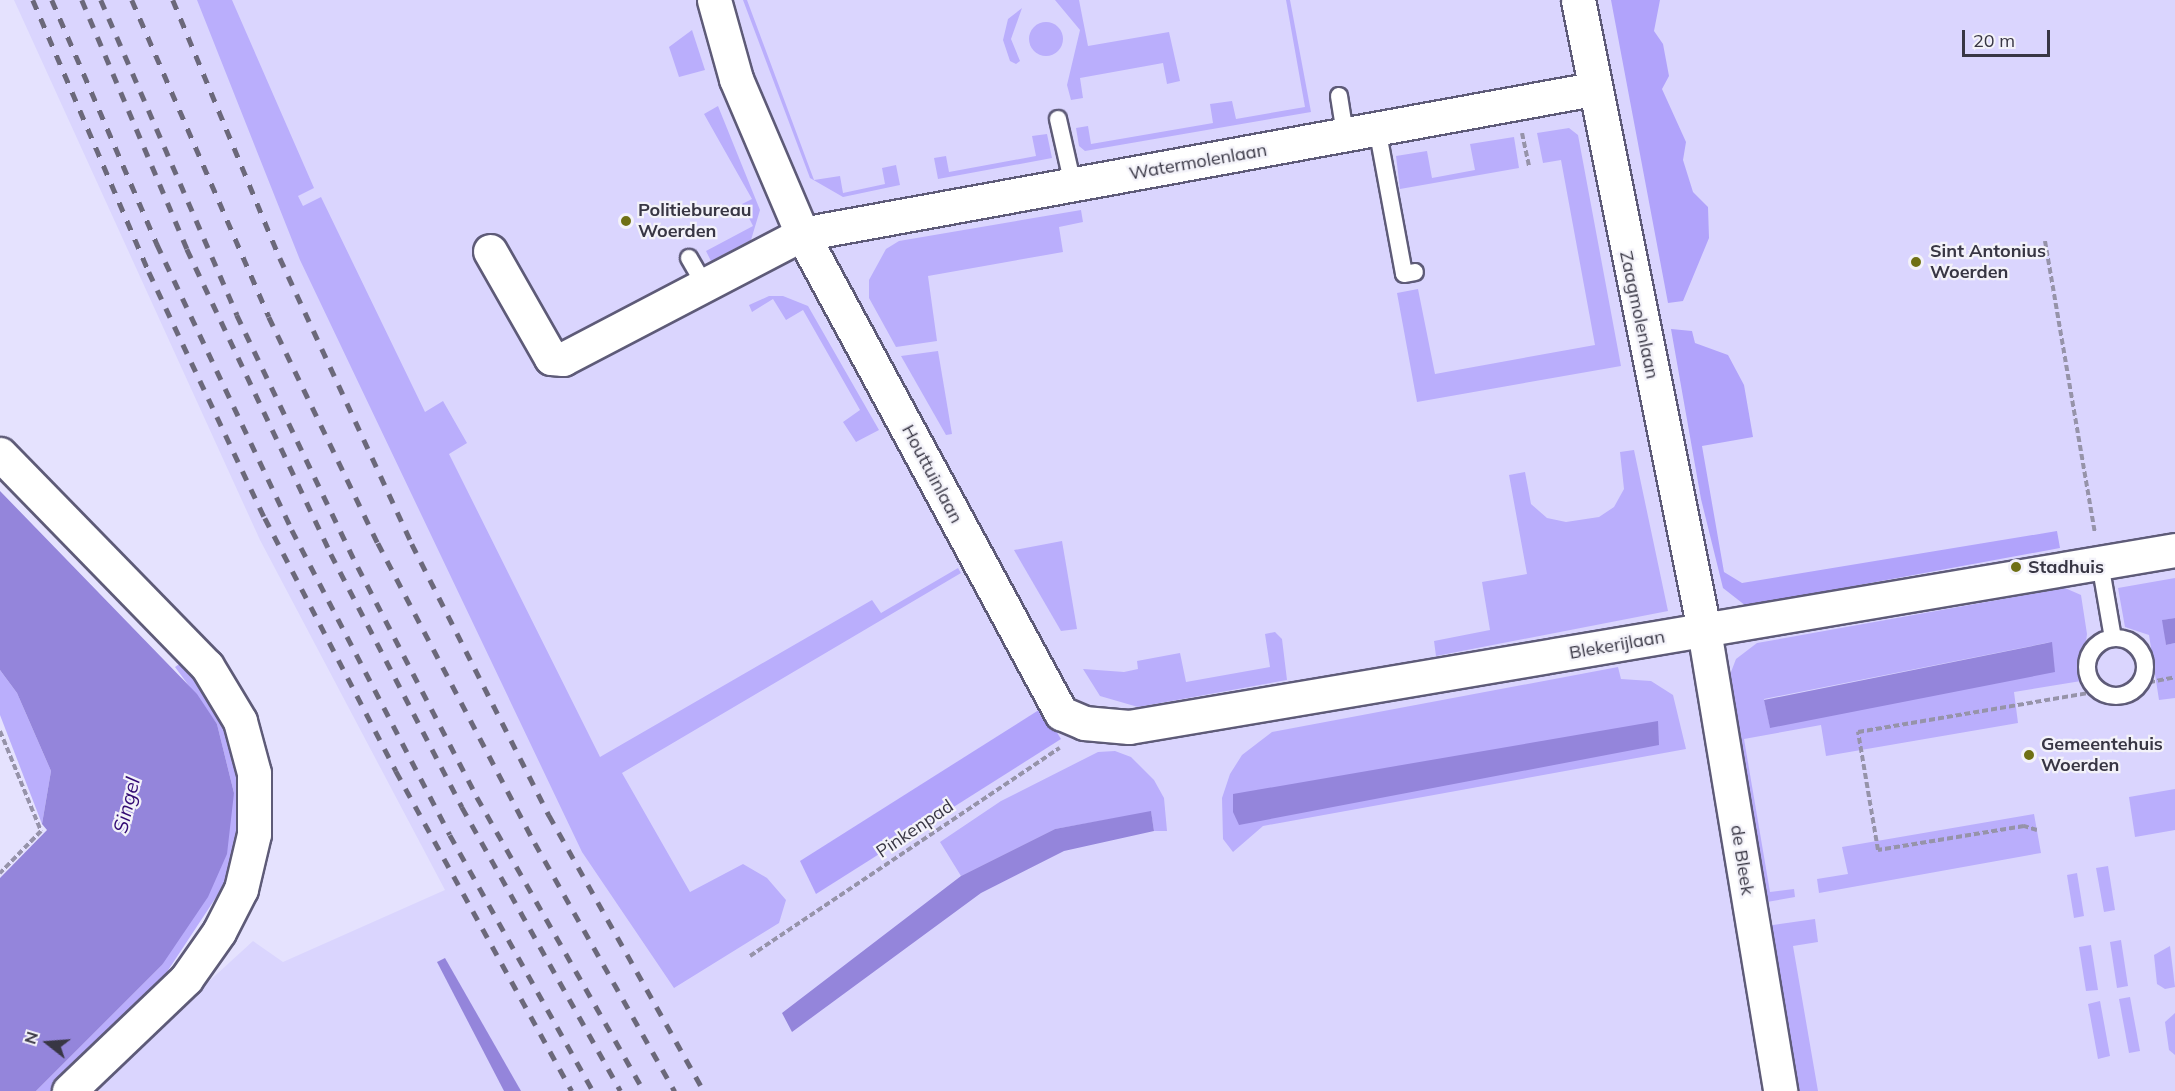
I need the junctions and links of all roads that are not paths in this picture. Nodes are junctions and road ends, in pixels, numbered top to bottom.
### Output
1 (714, 0) edge
2 (1578, 0) edge
3 (1593, 89) junction
4 (1339, 96) dead end
5 (1058, 119) dead end
6 (1361, 131) junction
7 (1073, 185) junction
8 (802, 234) junction
9 (490, 251) dead end
10 (689, 258) dead end
11 (1415, 272) dead end
12 (706, 288) junction
13 (0, 454) edge
14 (2175, 550) edge
15 (2100, 563) junction
16 (1704, 630) junction
17 (2113, 638) junction
18 (1061, 713) joint
19 (69, 1091) edge
20 (1780, 1091) edge

1 - 8 street, Houttuinlaan
2 - 3 street, Zaagmolenlaan
3 - 6 street, Watermolenlaan
3 - 16 street, Zaagmolenlaan
4 - 6 lane
5 - 7 lane
6 - 7 street, Watermolenlaan
6 - 11 lane
7 - 8 street, Watermolenlaan
8 - 12 street
8 - 18 street, Houttuinlaan
9 - 12 street
10 - 12 lane
13 - 19 street
14 - 15 street, Blekerijlaan
15 - 16 street, Blekerijlaan
15 - 17 lane
16 - 18 street, Blekerijlaan
16 - 20 street, de Bleek
17 - 17 lane

